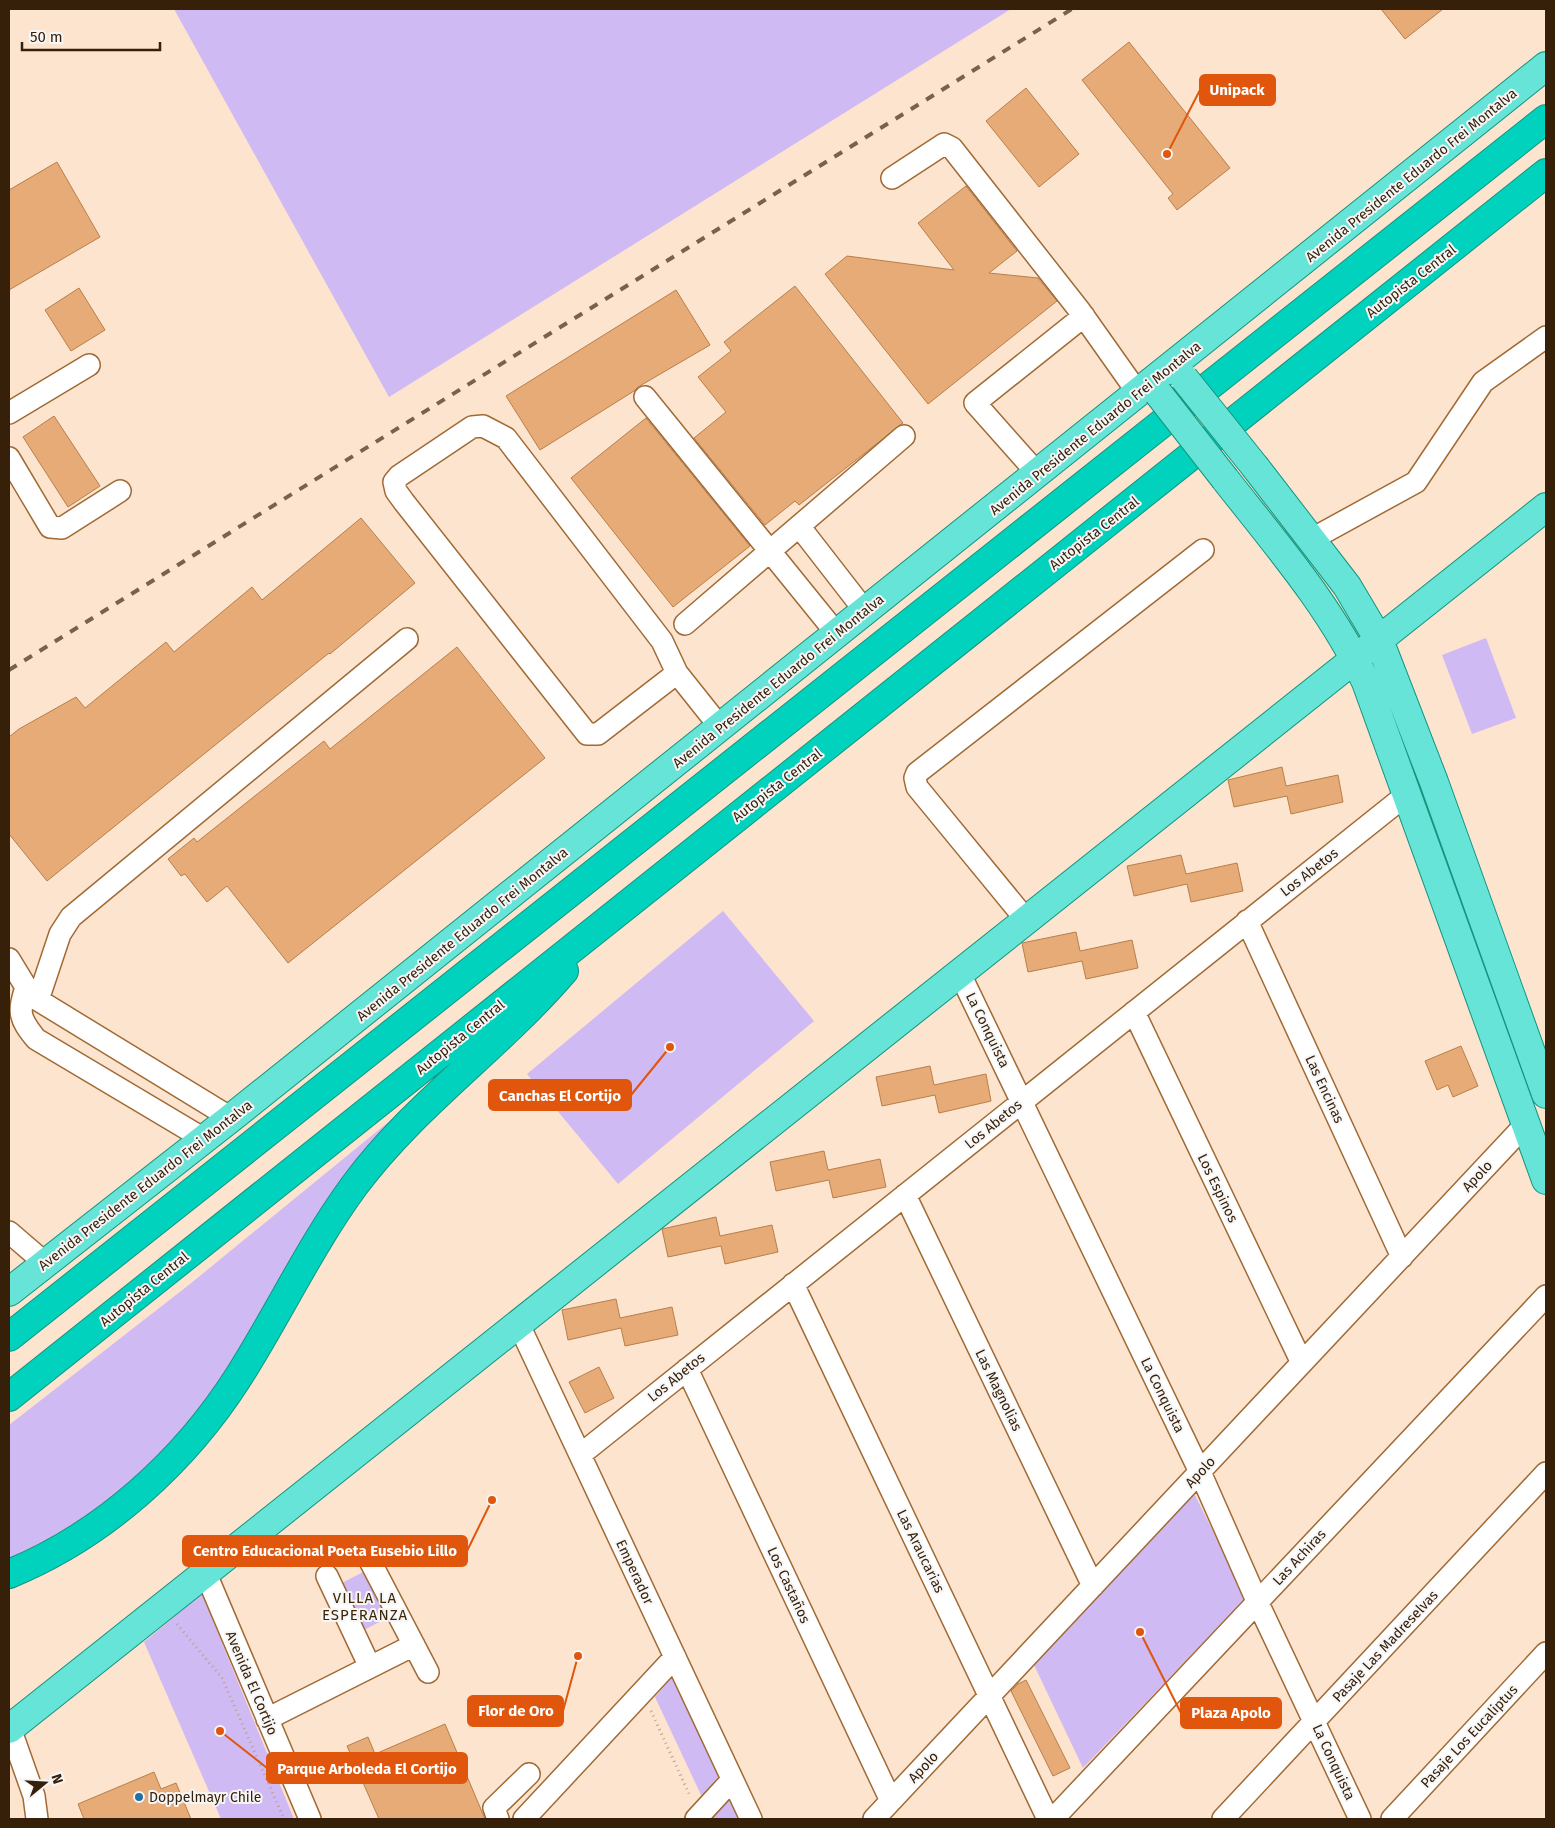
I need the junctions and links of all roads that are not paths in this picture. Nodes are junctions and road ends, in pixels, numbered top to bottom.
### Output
1 (1546, 66) edge
2 (1546, 119) edge
3 (1546, 173) edge
4 (892, 178) dead end
5 (1084, 316) junction
6 (1546, 337) edge
7 (88, 365) dead end
8 (1179, 371) junction
9 (1148, 390) junction
10 (645, 397) dead end
11 (9, 413) edge
12 (904, 436) dead end
13 (9, 458) edge
14 (1038, 474) junction
15 (120, 491) dead end
16 (1546, 507) edge
17 (799, 526) junction
18 (1312, 539) junction
19 (1203, 550) dead end
20 (770, 551) junction
21 (865, 611) junction
22 (684, 624) dead end
23 (837, 634) junction
24 (407, 639) dead end
25 (1379, 640) junction
26 (1355, 659) junction
27 (677, 673) junction
28 (720, 727) junction
29 (1406, 795) junction
30 (609, 918) junction
31 (1027, 921) junction
32 (1247, 921) junction
33 (9, 959) edge
34 (960, 974) junction
35 (32, 994) junction
36 (1134, 1012) junction
37 (1518, 1019) junction
38 (1492, 1030) junction
39 (1546, 1094) edge
40 (1022, 1101) junction
41 (231, 1118) junction
42 (1526, 1124) junction
43 (204, 1139) junction
44 (1546, 1180) edge
45 (904, 1195) junction
46 (9, 1232) edge
47 (1402, 1257) junction
48 (45, 1263) junction
49 (793, 1284) junction
50 (9, 1292) edge
51 (1546, 1296) edge
52 (519, 1325) junction
53 (9, 1337) edge
54 (1302, 1363) junction
55 (687, 1369) junction
56 (9, 1397) edge
57 (580, 1454) junction
58 (1200, 1472) junction
59 (1546, 1473) edge
60 (370, 1561) dead end
61 (9, 1574) edge
62 (206, 1574) junction
63 (327, 1576) dead end
64 (1093, 1586) junction
65 (1257, 1601) junction
66 (414, 1645) junction
67 (1546, 1653) edge
68 (675, 1657) junction
69 (370, 1667) junction
70 (428, 1672) dead end
71 (990, 1695) junction
72 (267, 1719) junction
73 (1314, 1722) junction
74 (9, 1728) edge
75 (529, 1774) dead end
76 (732, 1780) junction
77 (892, 1800) junction
78 (698, 1817) edge
79 (37, 1819) edge
80 (310, 1819) edge
81 (498, 1819) edge
82 (524, 1819) edge
83 (751, 1819) edge
84 (874, 1819) edge
85 (1048, 1819) edge
86 (1053, 1819) edge
87 (1223, 1819) edge
88 (1360, 1819) edge
89 (1392, 1819) edge

1 - 8 main road, Avenida Presidente Eduardo Frei Montalva
2 - 53 highway
3 - 30 highway, Autopista Central
4 - 5 street
5 - 9 street
5 - 14 street
6 - 18 street
7 - 11 street
8 - 9 main road, Avenida Presidente Eduardo Frei Montalva
8 - 18 main road, bridge
9 - 14 main road, Avenida Presidente Eduardo Frei Montalva
9 - 26 main road, bridge
10 - 20 street
12 - 17 street
13 - 15 street
14 - 21 main road, Avenida Presidente Eduardo Frei Montalva
16 - 25 main road
17 - 20 street
17 - 21 street
18 - 25 main road
19 - 31 street
20 - 22 street
20 - 23 street
21 - 23 main road, Avenida Presidente Eduardo Frei Montalva
23 - 28 main road, Avenida Presidente Eduardo Frei Montalva
24 - 35 street
25 - 26 main road
25 - 37 main road
26 - 29 main road
26 - 31 main road
27 - 27 street
27 - 28 street
28 - 41 main road, Avenida Presidente Eduardo Frei Montalva
29 - 32 street, Los Abetos
29 - 38 main road
30 - 56 highway, Autopista Central
30 - 61 highway
31 - 34 main road
32 - 36 street, Los Abetos
32 - 47 street, Las Encinas
33 - 35 street
34 - 40 street, La Conquista
34 - 52 main road
35 - 41 street
35 - 43 street
36 - 40 street, Los Abetos
36 - 54 street, Los Espinos
37 - 38 main road
37 - 39 main road
38 - 42 main road
40 - 45 street, Los Abetos
40 - 58 street, La Conquista
41 - 43 main road, Avenida Presidente Eduardo Frei Montalva
42 - 44 main road
42 - 47 street, Apolo
43 - 48 main road, Avenida Presidente Eduardo Frei Montalva
45 - 49 street, Los Abetos
45 - 64 street, Las Magnolias
46 - 48 street
47 - 54 street, Apolo
48 - 50 main road, Avenida Presidente Eduardo Frei Montalva
49 - 55 street, Los Abetos
49 - 71 street, Las Araucarias
51 - 65 street, Las Achiras
52 - 57 street, Emperador
52 - 62 main road
54 - 58 street, Apolo
55 - 57 street, Los Abetos
55 - 77 street, Los Castaños
57 - 68 street, Emperador
58 - 64 street, Apolo
58 - 65 street, La Conquista
59 - 73 street, Pasaje Las Madreselvas
60 - 66 street
62 - 72 street, Avenida El Cortijo
62 - 74 main road
63 - 69 street
64 - 71 street, Apolo
65 - 73 street, La Conquista
65 - 86 street, Las Achiras
66 - 69 street
66 - 70 street
67 - 89 street, Pasaje Los Eucaliptus
68 - 76 street, Emperador
68 - 82 street
69 - 72 street
71 - 77 street, Apolo
71 - 85 street, Las Araucarias
72 - 80 street, Avenida El Cortijo
73 - 87 street, Pasaje Las Madreselvas
73 - 88 street, La Conquista
74 - 79 street
75 - 81 street
76 - 78 street
76 - 83 street, Emperador
77 - 84 street, Apolo

